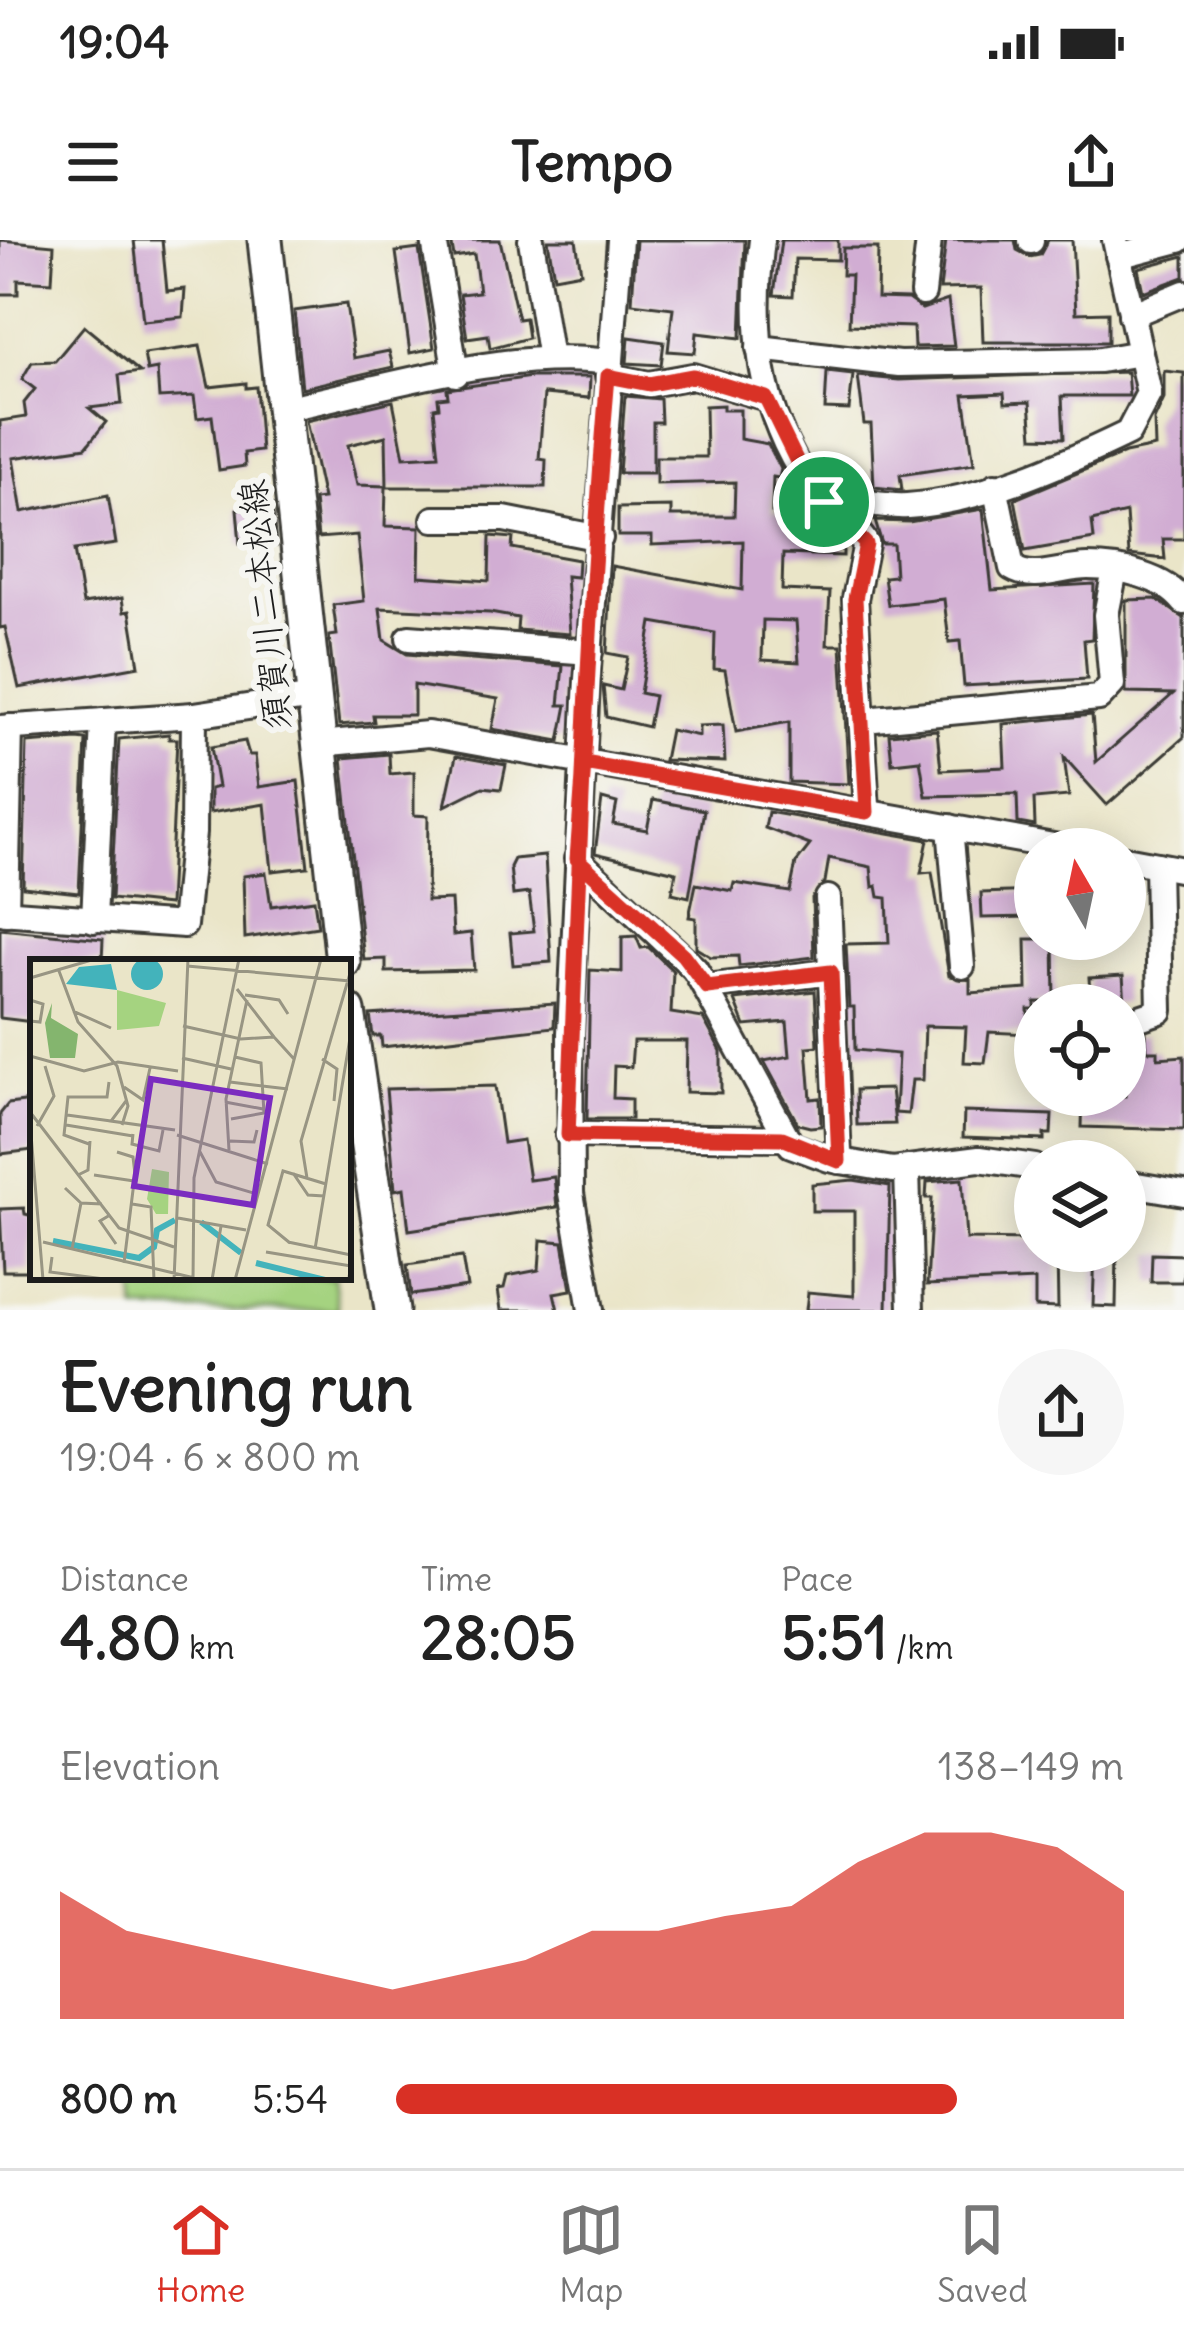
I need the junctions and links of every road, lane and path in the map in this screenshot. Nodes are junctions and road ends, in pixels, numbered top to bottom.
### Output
1 (265, 240) edge
2 (434, 240) edge
3 (531, 240) edge
4 (620, 240) edge
5 (762, 240) edge
6 (929, 240) edge
7 (1179, 240) edge
8 (1116, 248) edge
9 (923, 293) dead end
10 (1184, 293) edge
11 (1132, 315) junction
12 (759, 348) junction
13 (1140, 353) junction
14 (550, 359) junction
15 (609, 369) junction
16 (456, 374) junction
17 (766, 398) junction
18 (283, 409) junction
19 (995, 486) junction
20 (824, 502) junction
21 (434, 519) dead end
22 (600, 538) junction
23 (1115, 570) junction
24 (1184, 602) edge
25 (410, 638) dead end
26 (590, 652) junction
27 (314, 698) junction
28 (194, 715) junction
29 (103, 721) junction
30 (864, 721) junction
31 (5, 727) edge
32 (319, 744) junction
33 (584, 763) junction
34 (867, 812) junction
35 (950, 827) junction
36 (1014, 839) edge
37 (577, 859) junction
38 (1146, 864) edge
39 (1157, 866) junction
40 (1184, 870) edge
41 (828, 898) dead end
42 (3, 912) edge
43 (94, 920) junction
44 (343, 959) edge
45 (962, 966) dead end
46 (831, 972) junction
47 (707, 987) junction
48 (1146, 1016) edge
49 (351, 1031) edge
50 (568, 1135) junction
51 (782, 1138) junction
52 (839, 1161) junction
53 (1014, 1164) edge
54 (907, 1169) junction
55 (1146, 1187) edge
56 (1184, 1193) edge
57 (392, 1310) edge
58 (591, 1310) edge
59 (911, 1310) edge

1 - 18 main road, 須賀川二本松線
2 - 16 street
3 - 14 street
4 - 15 street
5 - 12 street
6 - 9 street
7 - 8 street
8 - 11 street
10 - 11 street
11 - 13 street
12 - 13 street
12 - 17 street
13 - 19 street
14 - 15 street
14 - 16 street
15 - 17 street
15 - 22 street
16 - 18 street
17 - 20 street
18 - 27 main road, 須賀川二本松線
19 - 20 street
19 - 23 street
20 - 30 street
21 - 22 street
22 - 26 street
23 - 24 street
23 - 30 street
25 - 26 street
26 - 33 street
27 - 28 street
27 - 32 main road, 須賀川二本松線
28 - 29 street
28 - 43 street
29 - 31 street
29 - 43 street
30 - 34 street
31 - 42 street
32 - 33 street
32 - 44 main road, 須賀川二本松線
33 - 34 street
33 - 37 street
34 - 35 street
35 - 36 street
35 - 45 street
37 - 47 street
37 - 50 street
38 - 39 street
39 - 40 street
39 - 48 street
41 - 46 street
42 - 43 street
46 - 47 street
46 - 52 street
47 - 51 street
49 - 57 main road
50 - 51 street
50 - 58 street
51 - 52 street
52 - 54 street
53 - 54 street
54 - 59 street
55 - 56 street

